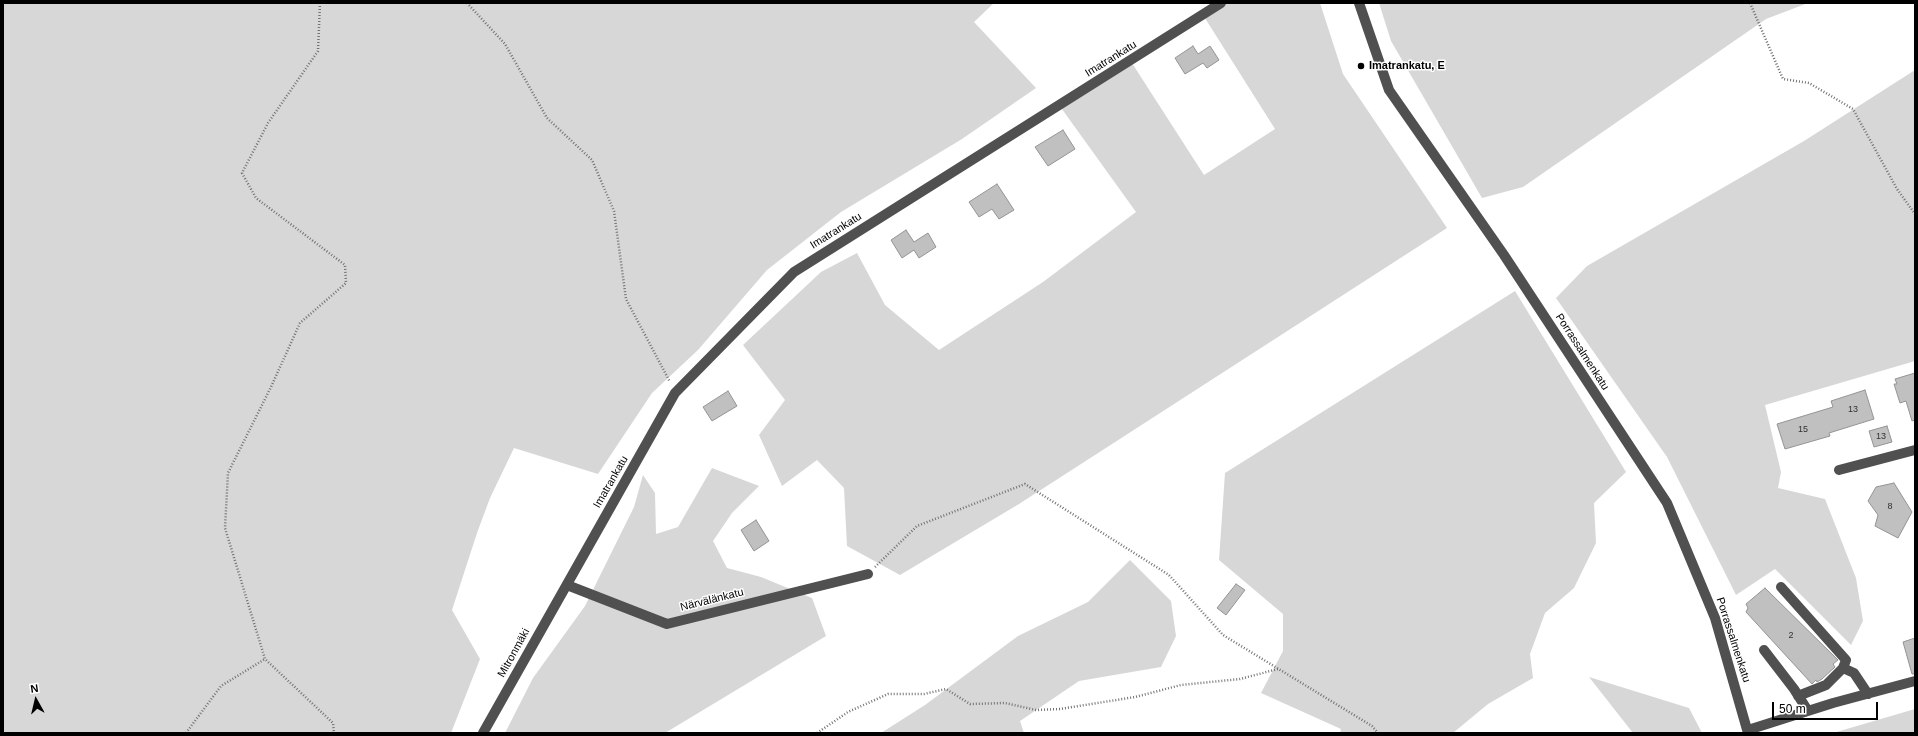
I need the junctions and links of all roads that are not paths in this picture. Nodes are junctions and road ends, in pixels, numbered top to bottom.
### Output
1 (1221, 3) edge
2 (1358, 3) edge
3 (1915, 450) edge
4 (1840, 470) dead end
5 (868, 574) road end
6 (567, 585) junction
7 (1781, 587) dead end
8 (1764, 650) dead end
9 (1843, 668) junction
10 (1915, 680) edge
11 (1868, 694) junction
12 (1798, 696) junction
13 (1808, 711) junction
14 (1748, 731) edge
15 (483, 733) edge

1 - 6 street, Imatrankatu
2 - 14 street, Porrassalmenkatu
3 - 4 street
5 - 6 street, Närvälänkatu
6 - 15 street, Mitronmäki
7 - 9 street
8 - 12 street
9 - 11 street
9 - 12 street
10 - 11 street
11 - 13 street
12 - 13 street
13 - 14 street

